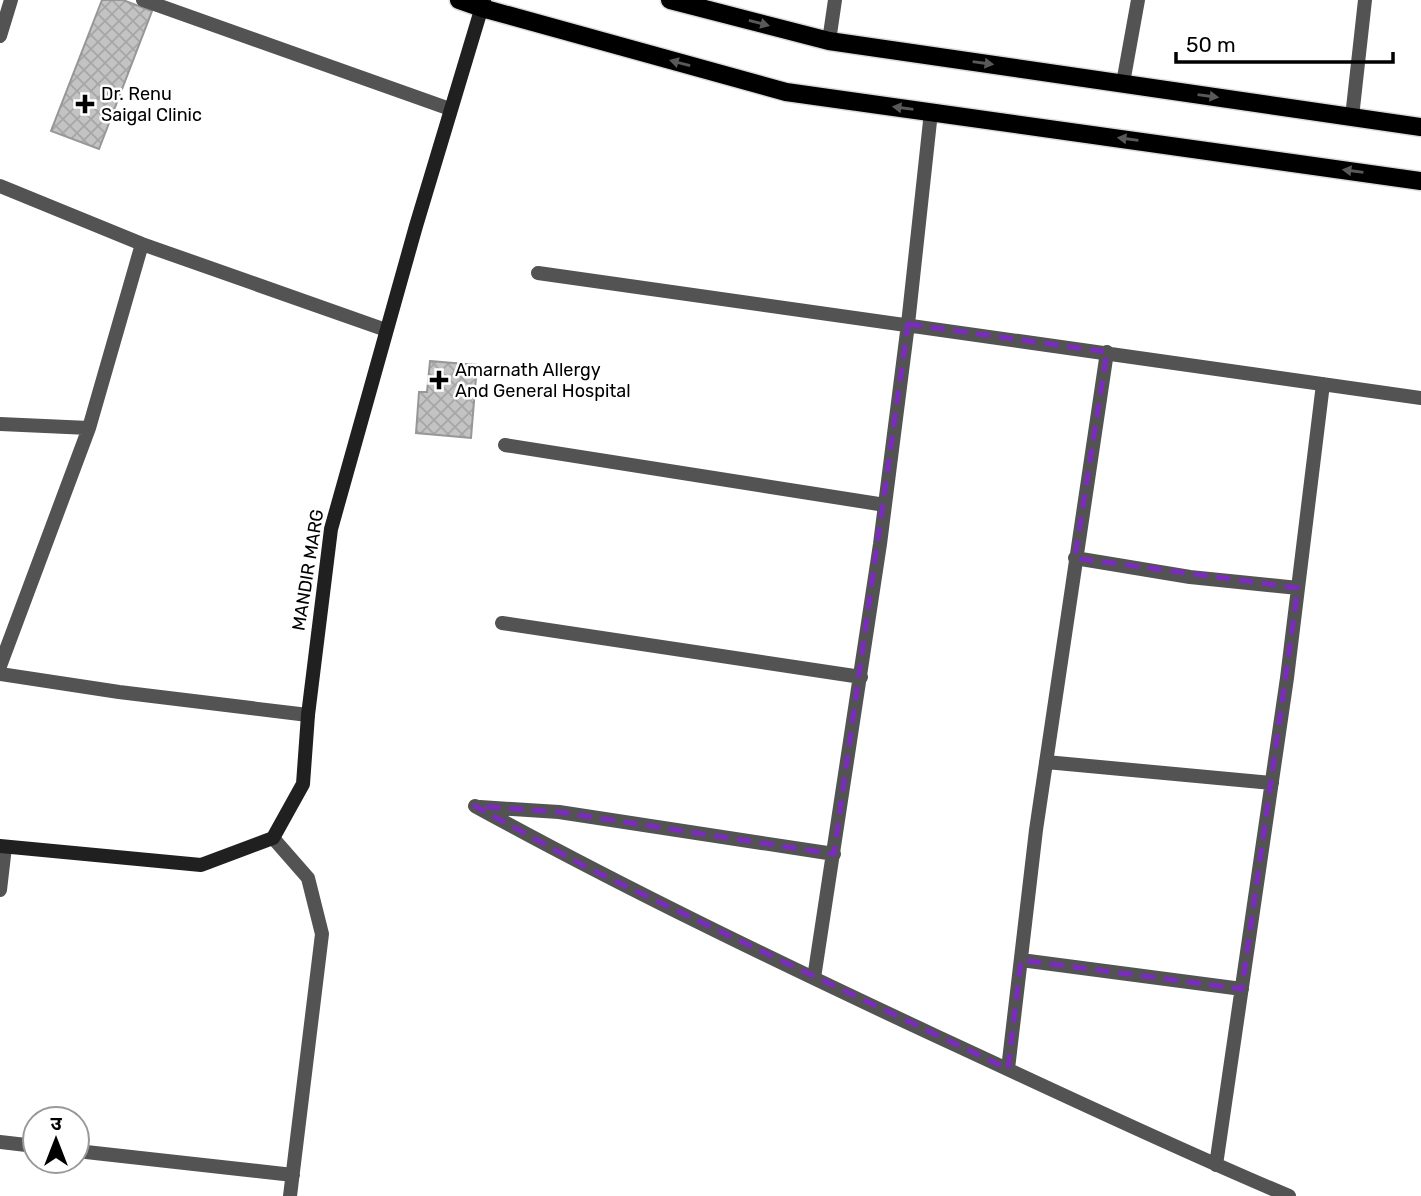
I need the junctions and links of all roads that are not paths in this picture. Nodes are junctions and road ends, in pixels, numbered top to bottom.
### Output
1 (11, 0) edge
2 (143, 0) edge
3 (459, 0) edge
4 (670, 0) edge
5 (835, 0) edge
6 (1138, 0) edge
7 (1365, 0) edge
8 (483, 4) edge
9 (0, 36) edge
10 (829, 41) junction
11 (1123, 83) junction
12 (450, 109) junction
13 (931, 112) junction
14 (1352, 117) junction
15 (1421, 127) edge
16 (1421, 181) edge
17 (0, 186) edge
18 (142, 244) junction
19 (538, 273) dead end
20 (908, 324) junction
21 (386, 330) junction
22 (1107, 352) junction
23 (1323, 384) junction
24 (1421, 398) edge
25 (0, 424) edge
26 (89, 428) junction
27 (505, 445) dead end
28 (885, 505) junction
29 (1075, 558) junction
30 (1298, 588) junction
31 (502, 623) dead end
32 (0, 666) edge
33 (0, 674) edge
34 (861, 677) junction
35 (308, 715) junction
36 (1046, 762) junction
37 (1272, 783) junction
38 (273, 838) junction
39 (2, 846) edge
40 (834, 854) junction
41 (0, 890) edge
42 (1021, 960) junction
43 (814, 978) junction
44 (1242, 989) junction
45 (1008, 1069) junction
46 (0, 1142) edge
47 (21, 1144) edge
48 (91, 1153) edge
49 (1216, 1166) junction
50 (293, 1175) junction
51 (290, 1196) edge
52 (1289, 1196) edge

1 - 9 street
2 - 12 street
3 - 8 main road
4 -> 10 main road
5 - 10 street
6 - 11 street
7 - 14 street
8 - 12 street, MANDIR MARG
13 -> 8 main road
10 -> 11 main road
11 -> 14 main road
12 - 21 street, MANDIR MARG
16 -> 13 main road
13 - 20 street
14 - 15 main road
17 - 18 street
18 - 21 street
18 - 26 street
19 - 20 street
20 - 22 street
20 - 28 street
21 - 35 street, MANDIR MARG
22 - 23 street
22 - 29 street
23 - 24 street
23 - 30 street
25 - 26 street
26 - 32 street
27 - 28 street
28 - 34 street
29 - 30 street
29 - 36 street
30 - 37 street
31 - 34 street
33 - 35 street
34 - 40 street
35 - 38 street, MANDIR MARG
36 - 37 street
36 - 42 street
37 - 44 street
38 - 39 street
38 - 50 street
39 - 41 street
40 - 43 street
40 - 43 street
42 - 44 street
42 - 45 street
43 - 45 street
44 - 49 street
45 - 49 street
46 - 47 street
48 - 50 street
49 - 52 street
50 - 51 street

